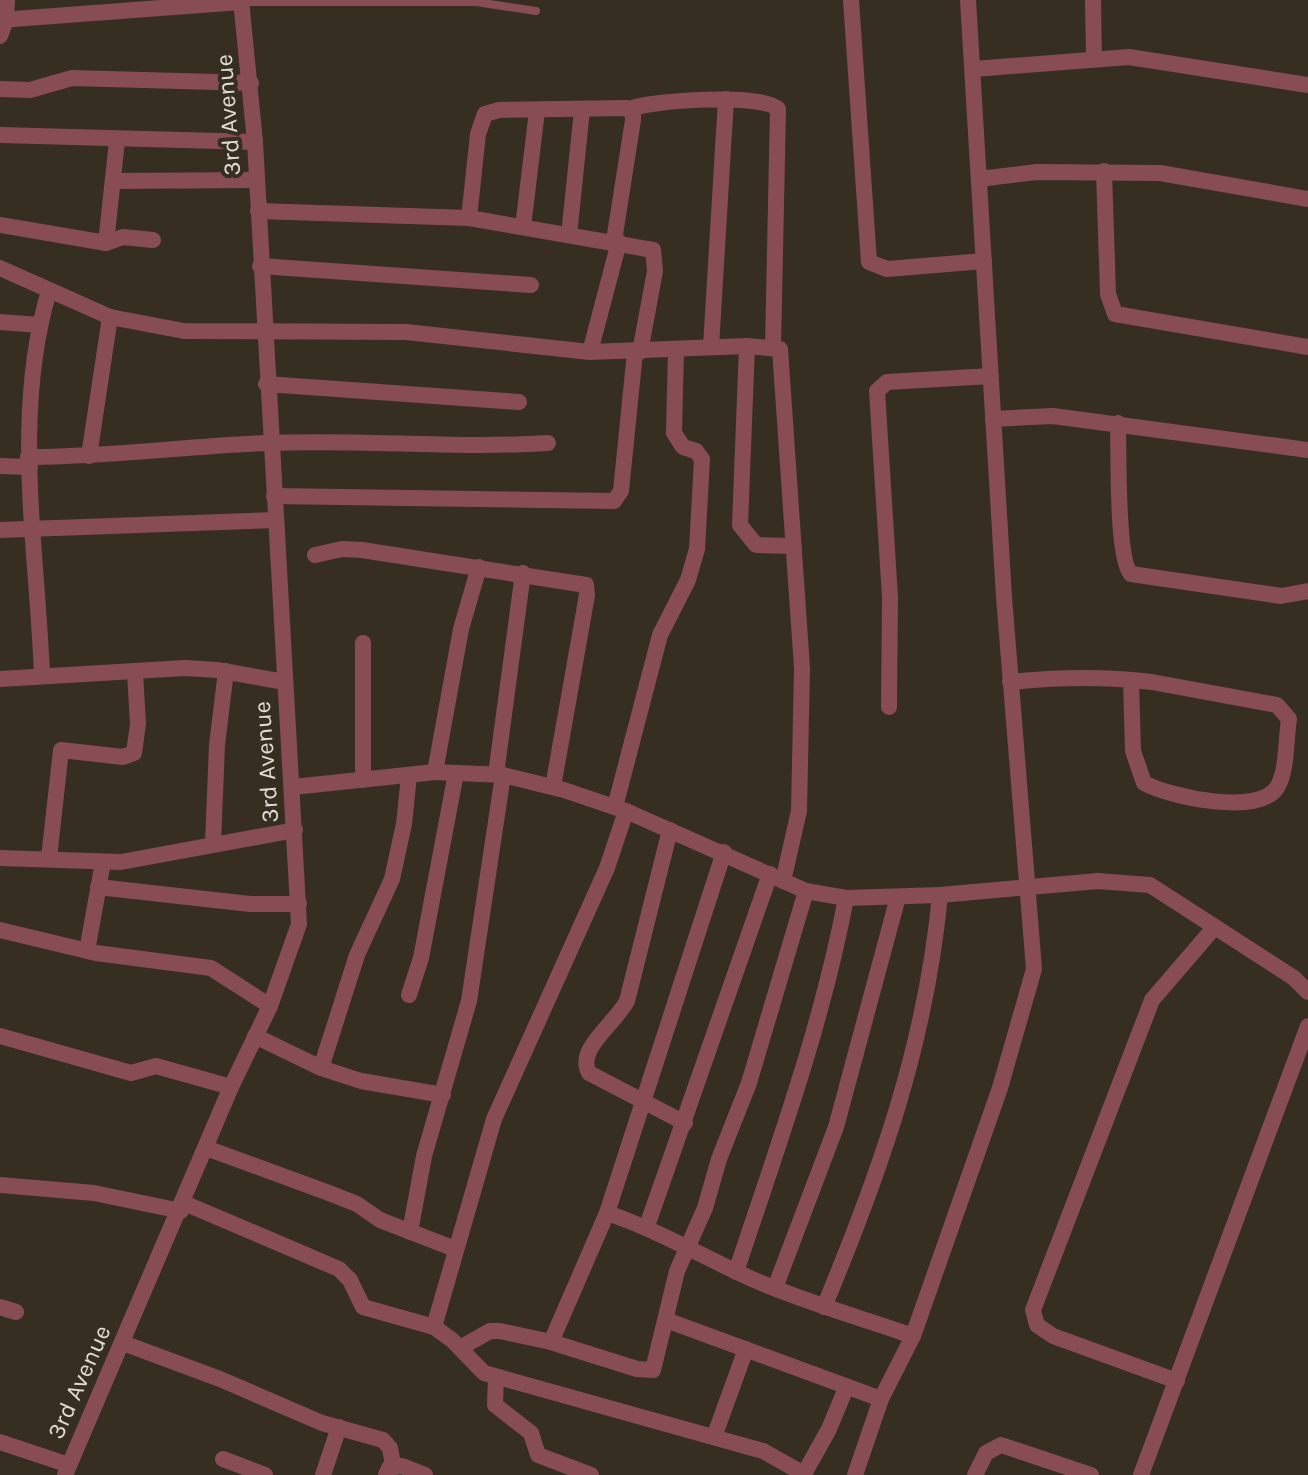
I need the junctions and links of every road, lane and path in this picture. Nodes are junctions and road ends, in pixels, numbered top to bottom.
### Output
1 (7, 0) edge
2 (851, 0) edge
3 (968, 0) edge
4 (1093, 0) edge
5 (241, 1) edge
6 (536, 11) dead end
7 (2, 25) edge
8 (1094, 58) junction
9 (974, 69) junction
10 (251, 83) junction
11 (1308, 85) edge
12 (0, 89) edge
13 (726, 99) junction
14 (630, 109) junction
15 (582, 110) junction
16 (537, 111) junction
17 (0, 135) edge
18 (117, 141) junction
19 (255, 142) junction
20 (1104, 171) junction
21 (979, 179) junction
22 (257, 180) junction
23 (113, 181) junction
24 (1308, 199) edge
25 (258, 211) junction
26 (469, 218) junction
27 (0, 225) edge
28 (523, 227) junction
29 (569, 235) junction
30 (153, 240) dead end
31 (616, 241) junction
32 (106, 243) junction
33 (984, 261) junction
34 (260, 266) junction
35 (0, 268) edge
36 (531, 285) dead end
37 (49, 291) junction
38 (110, 317) junction
39 (0, 322) edge
40 (39, 325) junction
41 (263, 330) junction
42 (747, 346) junction
43 (711, 347) junction
44 (773, 347) junction
45 (1308, 347) edge
46 (676, 349) junction
47 (590, 352) junction
48 (638, 352) junction
49 (991, 376) junction
50 (266, 384) junction
51 (519, 402) dead end
52 (993, 419) junction
53 (1118, 423) junction
54 (269, 443) junction
55 (548, 443) dead end
56 (1308, 450) edge
57 (89, 456) junction
58 (29, 462) junction
59 (0, 466) edge
60 (274, 496) junction
61 (275, 520) junction
62 (0, 530) edge
63 (35, 531) junction
64 (793, 546) junction
65 (315, 555) dead end
66 (479, 567) junction
67 (523, 573) junction
68 (1308, 591) edge
69 (363, 643) dead end
70 (226, 671) junction
71 (135, 673) junction
72 (42, 675) junction
73 (0, 679) edge
74 (1131, 680) junction
75 (285, 682) junction
76 (1010, 682) junction
77 (889, 707) dead end
78 (435, 772) junction
79 (456, 773) junction
80 (499, 774) junction
81 (409, 776) junction
82 (363, 780) junction
83 (293, 787) junction
84 (553, 787) junction
85 (621, 809) junction
86 (295, 830) junction
87 (670, 830) junction
88 (213, 843) junction
89 (724, 852) junction
90 (0, 858) edge
91 (49, 858) junction
92 (103, 862) junction
93 (776, 878) junction
94 (1029, 884) junction
95 (98, 887) junction
96 (806, 891) junction
97 (940, 895) junction
98 (898, 897) junction
99 (846, 898) junction
100 (299, 904) junction
101 (1213, 929) junction
102 (0, 930) edge
103 (87, 951) junction
104 (1308, 992) edge
105 (409, 995) dead end
106 (270, 1006) junction
107 (1308, 1026) edge
108 (0, 1036) edge
109 (255, 1036) junction
110 (321, 1068) junction
111 (231, 1087) junction
112 (443, 1095) junction
113 (642, 1101) junction
114 (685, 1123) junction
115 (206, 1148) junction
116 (0, 1185) edge
117 (182, 1207) junction
118 (607, 1213) junction
119 (647, 1226) junction
120 (410, 1232) junction
121 (688, 1248) junction
122 (455, 1249) junction
123 (736, 1272) junction
124 (775, 1288) junction
125 (824, 1307) junction
126 (666, 1320) junction
127 (434, 1327) junction
128 (913, 1336) junction
129 (551, 1342) junction
130 (123, 1343) junction
131 (460, 1348) junction
132 (746, 1349) junction
133 (496, 1377) junction
134 (1177, 1381) junction
135 (846, 1388) junction
136 (881, 1399) junction
137 (339, 1427) junction
138 (714, 1437) junction
139 (0, 1442) edge
140 (223, 1459) dead end
141 (67, 1470) edge
142 (389, 1470) edge
143 (265, 1475) edge
144 (323, 1475) edge
145 (425, 1475) edge
146 (591, 1475) edge
147 (855, 1475) edge
148 (975, 1475) edge
149 (1091, 1475) edge
150 (1141, 1475) edge

1 - 7 street
2 - 33 street
3 - 9 street
4 - 8 street
5 - 6 lane
5 - 7 street
5 - 10 street, 3rd Avenue
8 - 9 street
8 - 11 street
9 - 21 street
10 - 12 street
10 - 19 street, 3rd Avenue
13 - 14 street
13 - 43 street
13 - 44 street
14 - 15 street
14 - 31 street
15 - 16 street
15 - 29 street
16 - 26 street
16 - 28 street
17 - 18 street
18 - 19 street
18 - 23 street
19 - 22 street, 3rd Avenue
20 - 21 street
20 - 24 street
20 - 45 street
21 - 33 street
22 - 23 street
22 - 25 street, 3rd Avenue
23 - 32 street
25 - 26 street
25 - 34 street, 3rd Avenue
26 - 28 street
27 - 32 street
28 - 29 street
29 - 31 street
30 - 32 street
31 - 47 street
31 - 48 street
33 - 49 street
34 - 36 street
34 - 41 street, 3rd Avenue
35 - 37 street
37 - 38 street
37 - 40 street
38 - 41 street
38 - 57 street
39 - 40 street
40 - 58 street
41 - 47 street
41 - 50 street, 3rd Avenue
42 - 43 street
42 - 44 street
42 - 64 street
43 - 46 street
44 - 64 street
46 - 48 street
46 - 85 street
47 - 48 street
48 - 60 street
49 - 52 street
49 - 77 street
50 - 51 street
50 - 54 street, 3rd Avenue
52 - 53 street
52 - 76 street
53 - 56 street
53 - 68 street
54 - 55 street
54 - 57 street
54 - 60 street, 3rd Avenue
57 - 58 street
58 - 59 street
58 - 63 street
60 - 61 street, 3rd Avenue
61 - 63 street
61 - 75 street, 3rd Avenue
62 - 63 street
63 - 72 street
64 - 93 street
65 - 66 street
66 - 67 street
66 - 78 street
67 - 80 street
67 - 84 street
69 - 82 street
70 - 71 street
70 - 75 street
70 - 88 street
71 - 72 street
71 - 91 street
72 - 73 street
74 - 74 street
74 - 76 street
75 - 83 street, 3rd Avenue
76 - 94 street
78 - 79 street
78 - 81 street
79 - 80 street
79 - 105 street
80 - 84 street
80 - 112 street
81 - 82 street
81 - 110 street
82 - 83 street
83 - 86 street, 3rd Avenue
84 - 85 street
85 - 87 street
85 - 122 street
86 - 88 street
86 - 100 street, 3rd Avenue
87 - 89 street
87 - 113 street
88 - 92 street
89 - 93 street
89 - 113 street
90 - 91 street
91 - 92 street
92 - 95 street
93 - 96 street
93 - 114 street
94 - 97 street
94 - 101 street
94 - 128 street
95 - 100 street
95 - 103 street
96 - 99 street
96 - 121 street
97 - 98 street
97 - 125 street
98 - 99 street
98 - 124 street
99 - 123 street
100 - 106 street, 3rd Avenue
101 - 104 street
101 - 134 street
102 - 103 street
103 - 106 street
106 - 109 street, 3rd Avenue
107 - 134 street
108 - 111 street
109 - 110 street
109 - 111 street, 3rd Avenue
110 - 112 street
111 - 115 street, 3rd Avenue
112 - 120 street
113 - 114 street
113 - 118 street
114 - 119 street
115 - 117 street, 3rd Avenue
115 - 120 street
116 - 117 street
117 - 127 street
117 - 130 street, 3rd Avenue
118 - 119 street
118 - 129 street
119 - 121 street
120 - 122 street
121 - 123 street
121 - 126 street
122 - 127 street
123 - 124 street
124 - 125 street
125 - 128 street
126 - 129 street
126 - 132 street
127 - 131 street
128 - 136 street
129 - 131 street
130 - 137 street
130 - 141 street, 3rd Avenue
131 - 133 street
132 - 135 street
132 - 138 street
133 - 138 street
133 - 146 street
134 - 150 street
135 - 136 street
135 - 138 street
136 - 147 street
137 - 142 street
137 - 144 street
139 - 141 street
140 - 143 street
142 - 145 street
148 - 149 street

